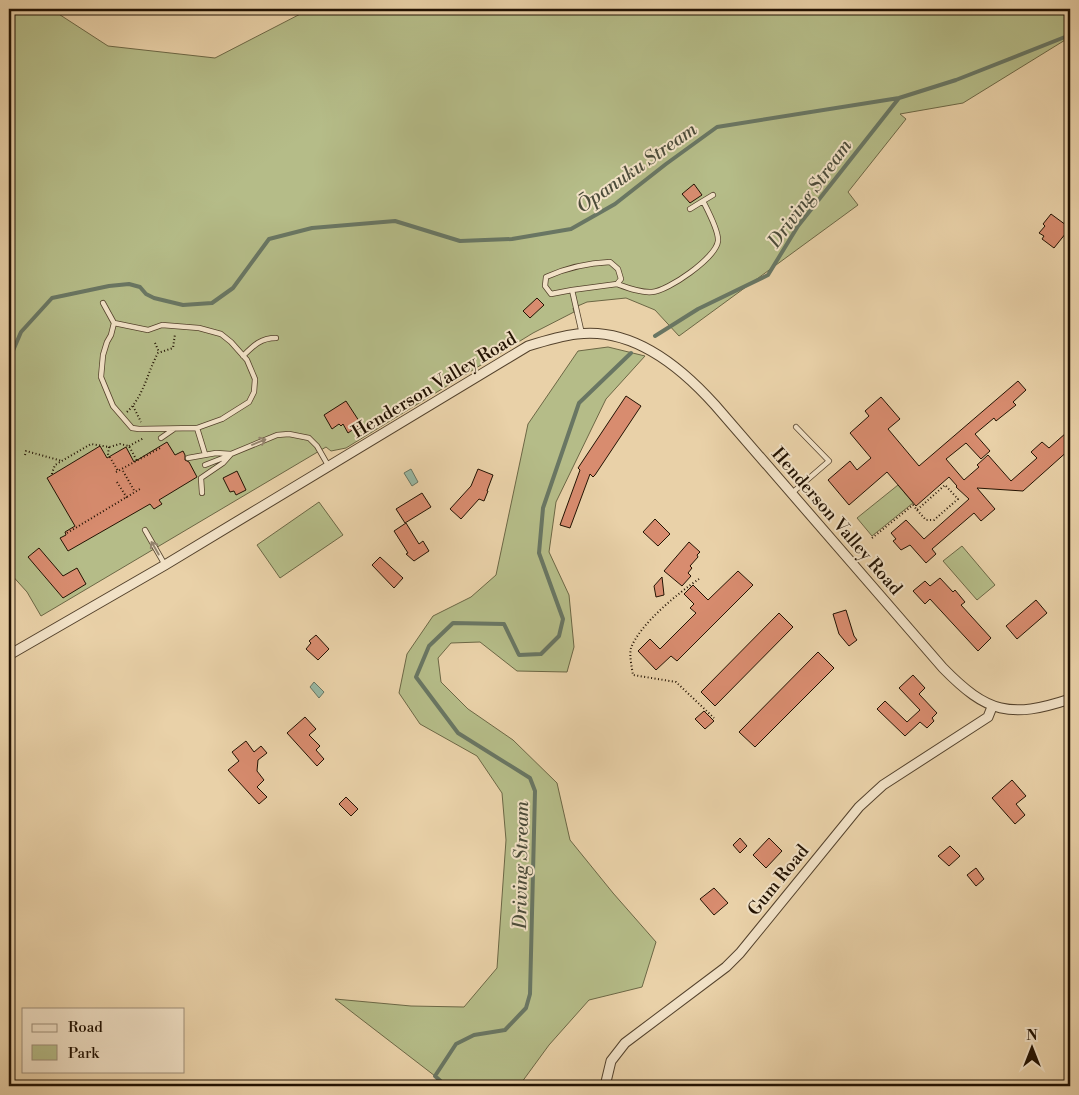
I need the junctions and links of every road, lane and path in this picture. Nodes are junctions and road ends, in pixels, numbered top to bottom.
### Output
1 (713, 195) dead end
2 (704, 201) junction
3 (690, 209) dead end
4 (617, 284) junction
5 (572, 290) junction
6 (103, 303) dead end
7 (114, 323) junction
8 (582, 334) junction
9 (276, 338) dead end
10 (174, 339) dead end
11 (155, 343) dead end
12 (159, 352) junction
13 (243, 356) junction
14 (133, 406) junction
15 (124, 415) dead end
16 (143, 425) dead end
17 (796, 427) dead end
18 (197, 428) junction
19 (174, 429) junction
20 (161, 438) dead end
21 (165, 445) dead end
22 (109, 447) junction
23 (205, 454) junction
24 (231, 454) junction
25 (25, 455) dead end
26 (188, 458) dead end
27 (62, 461) junction
28 (137, 461) junction
29 (205, 465) dead end
30 (329, 467) junction
31 (122, 470) junction
32 (52, 474) dead end
33 (118, 482) dead end
34 (140, 489) dead end
35 (135, 492) junction
36 (202, 493) dead end
37 (792, 493) junction
38 (127, 498) junction
39 (917, 510) junction
40 (145, 530) dead end
41 (67, 533) dead end
42 (872, 538) dead end
43 (165, 565) junction
44 (699, 579) dead end
45 (9, 655) edge
46 (1070, 700) edge
47 (992, 707) junction
48 (714, 718) dead end
49 (605, 1086) edge

1 - 2 lane
2 - 3 lane
2 - 4 lane
4 - 5 lane
4 - 5 lane
5 - 8 lane
6 - 7 lane
7 - 13 lane
7 - 19 lane
8 - 30 street, Henderson Valley Road
8 - 37 street, Henderson Valley Road
9 - 13 lane
10 - 12 path
11 - 12 path
12 - 14 path
13 - 18 lane
14 - 15 path
14 - 16 path
17 - 37 lane
18 - 19 lane
18 - 23 lane
19 - 20 lane
21 - 28 path
22 - 27 path
22 - 28 path
22 - 31 path
23 - 24 lane
23 - 26 lane
24 - 29 lane
24 -> 30 lane
24 - 36 lane
25 - 27 path
27 - 32 path
28 - 31 path
30 - 43 street, Henderson Valley Road
31 - 35 path
33 - 38 path
34 - 35 path
35 - 38 path
37 - 47 street, Henderson Valley Road
38 - 41 path
39 - 39 path
39 - 42 path
43 -> 40 lane
43 - 45 street, Henderson Valley Road
44 - 48 path
46 - 47 street, Henderson Valley Road
47 - 49 street, Gum Road

